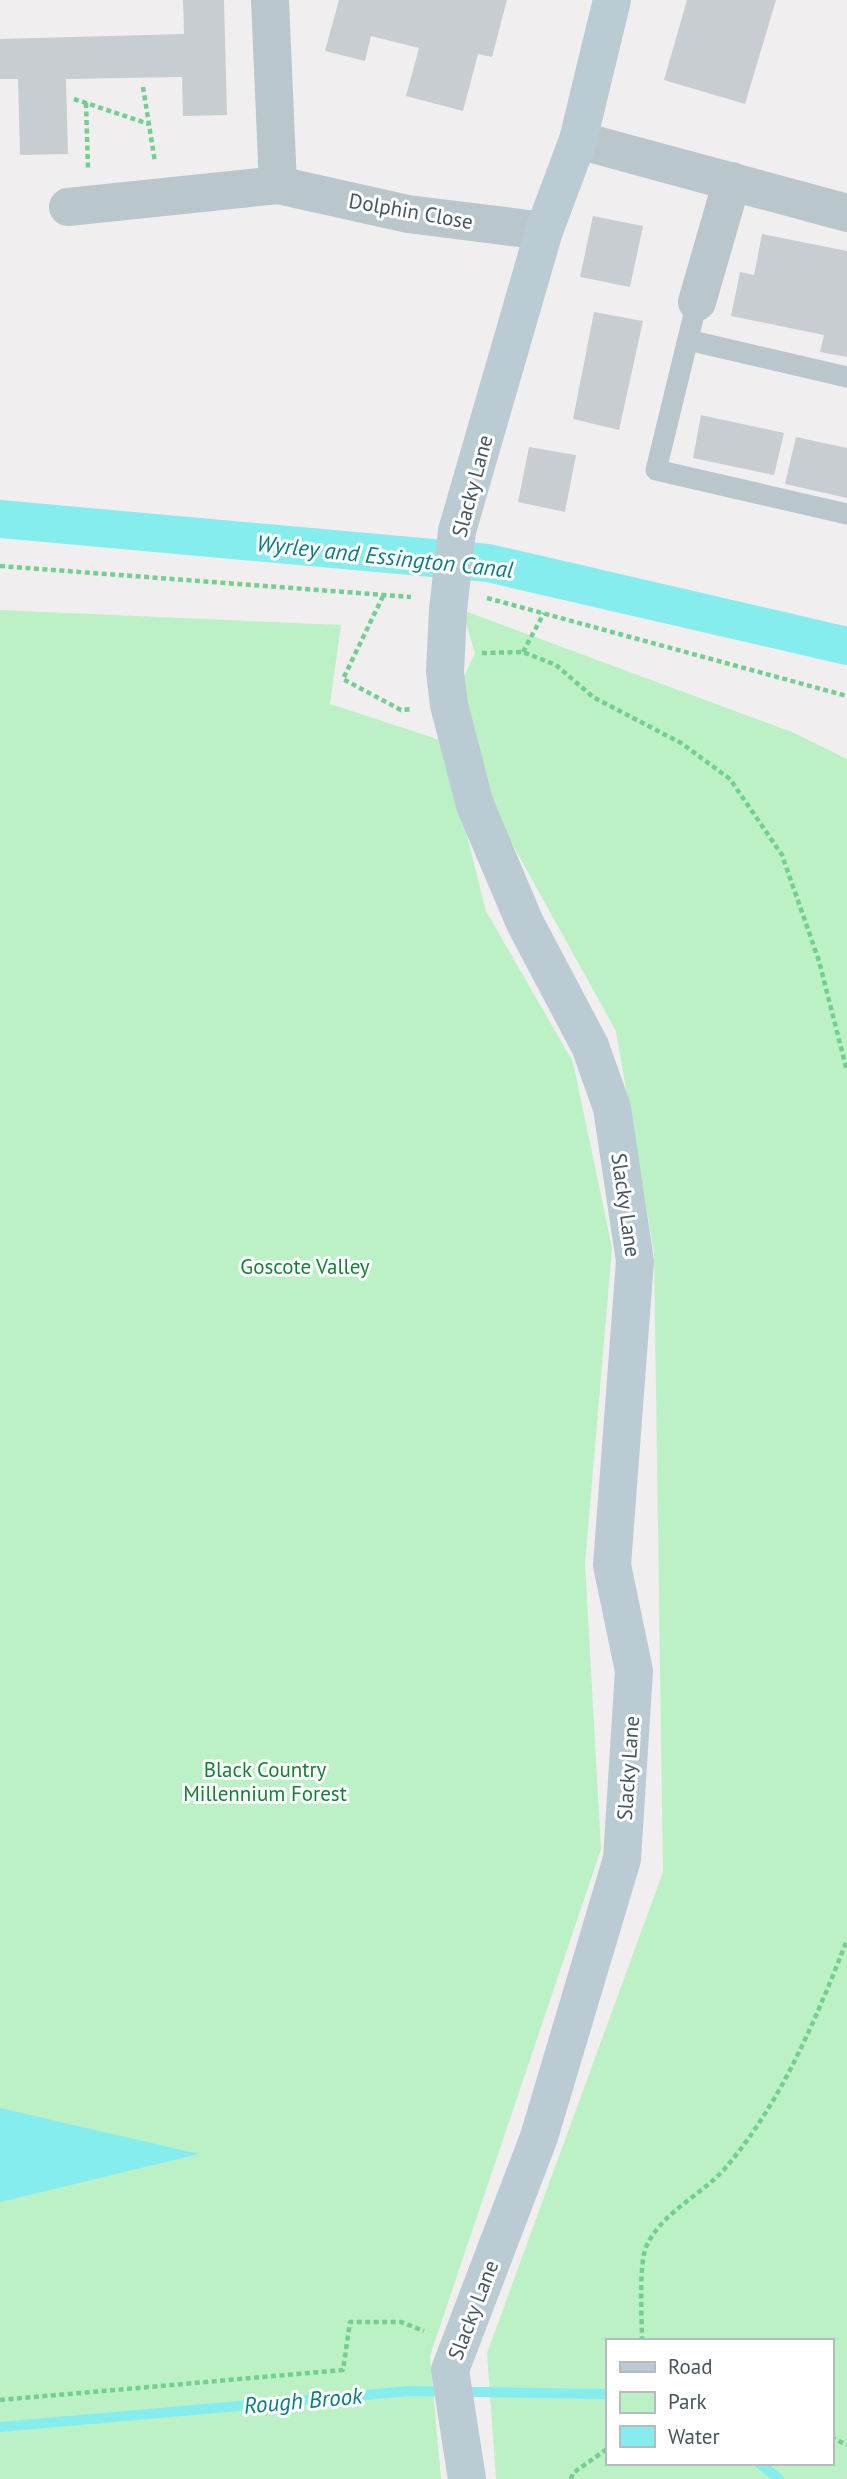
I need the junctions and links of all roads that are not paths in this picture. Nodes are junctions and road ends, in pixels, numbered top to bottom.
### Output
1 (270, 0) edge
2 (612, 0) edge
3 (578, 140) junction
4 (732, 181) junction
5 (278, 185) junction
6 (78, 205) road end
7 (847, 213) edge
8 (544, 231) junction
9 (697, 302) joint
10 (688, 340) junction
11 (847, 377) edge
12 (847, 514) edge
13 (467, 2479) edge

1 - 5 street
2 - 3 street, Slacky Lane
3 - 4 street
3 - 8 street, Slacky Lane
4 - 7 street
4 - 9 street
5 - 6 street, Dolphin Close
5 - 8 street, Dolphin Close
8 - 13 street, Slacky Lane, bridge
9 - 10 lane
10 - 11 lane
10 - 12 lane

